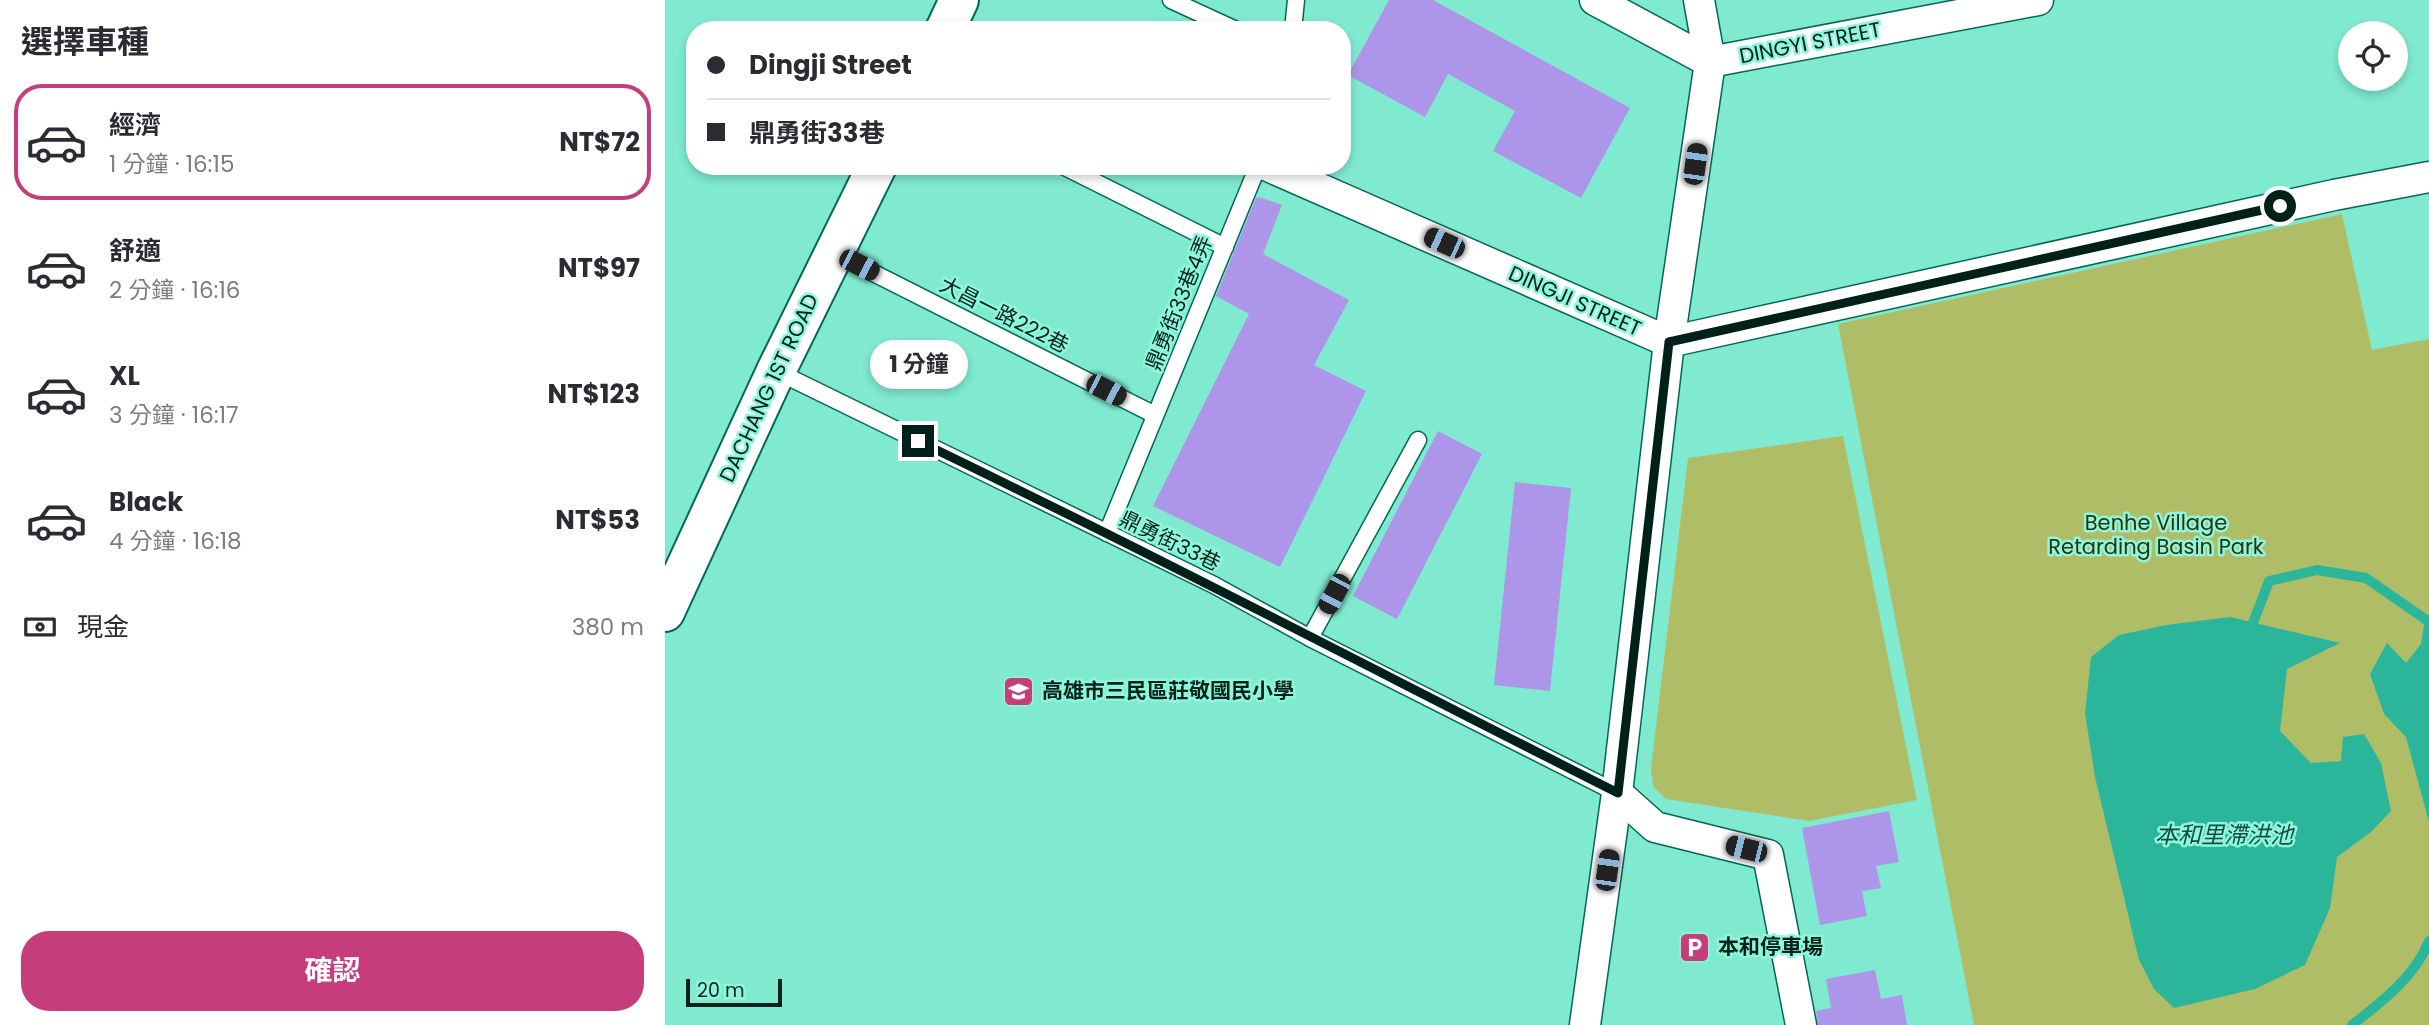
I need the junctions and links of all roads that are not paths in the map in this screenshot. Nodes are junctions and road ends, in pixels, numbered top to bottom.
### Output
1 (959, 0) edge
2 (1171, 0) edge
3 (1296, 0) edge
4 (1595, 0) edge
5 (1699, 0) edge
6 (2038, 0) edge
7 (949, 21) edge
8 (1216, 21) edge
9 (1294, 21) edge
10 (1710, 62) junction
11 (873, 175) edge
12 (1081, 175) edge
13 (1254, 175) edge
14 (1289, 175) edge
15 (2429, 177) edge
16 (1225, 247) junction
17 (834, 253) junction
18 (1669, 342) junction
19 (776, 372) junction
20 (1155, 415) junction
21 (1418, 440) dead end
22 (1107, 533) junction
23 (665, 612) edge
24 (1310, 638) junction
25 (1618, 793) junction
26 (1585, 1025) edge
27 (1801, 1025) edge

1 - 7 street
2 - 8 lane
3 - 9 lane
4 - 10 street, DINGYI STREET
5 - 10 street
6 - 10 street, DINGYI STREET
10 - 18 street
11 - 17 street, DACHANG 1ST ROAD
12 - 16 lane
13 - 16 lane, 鼎勇街33巷4弄
14 - 18 street, DINGJI STREET
15 - 18 street
16 - 20 lane, 鼎勇街33巷4弄
17 - 19 street, DACHANG 1ST ROAD
17 - 20 lane, 大昌一路222巷
18 - 25 street
19 - 22 lane, 鼎勇街33巷
19 - 23 street, DACHANG 1ST ROAD
20 - 22 lane, 鼎勇街33巷4弄
21 - 24 lane
22 - 24 lane, 鼎勇街33巷
24 - 25 lane, 鼎勇街33巷
25 - 26 street
25 - 27 street

